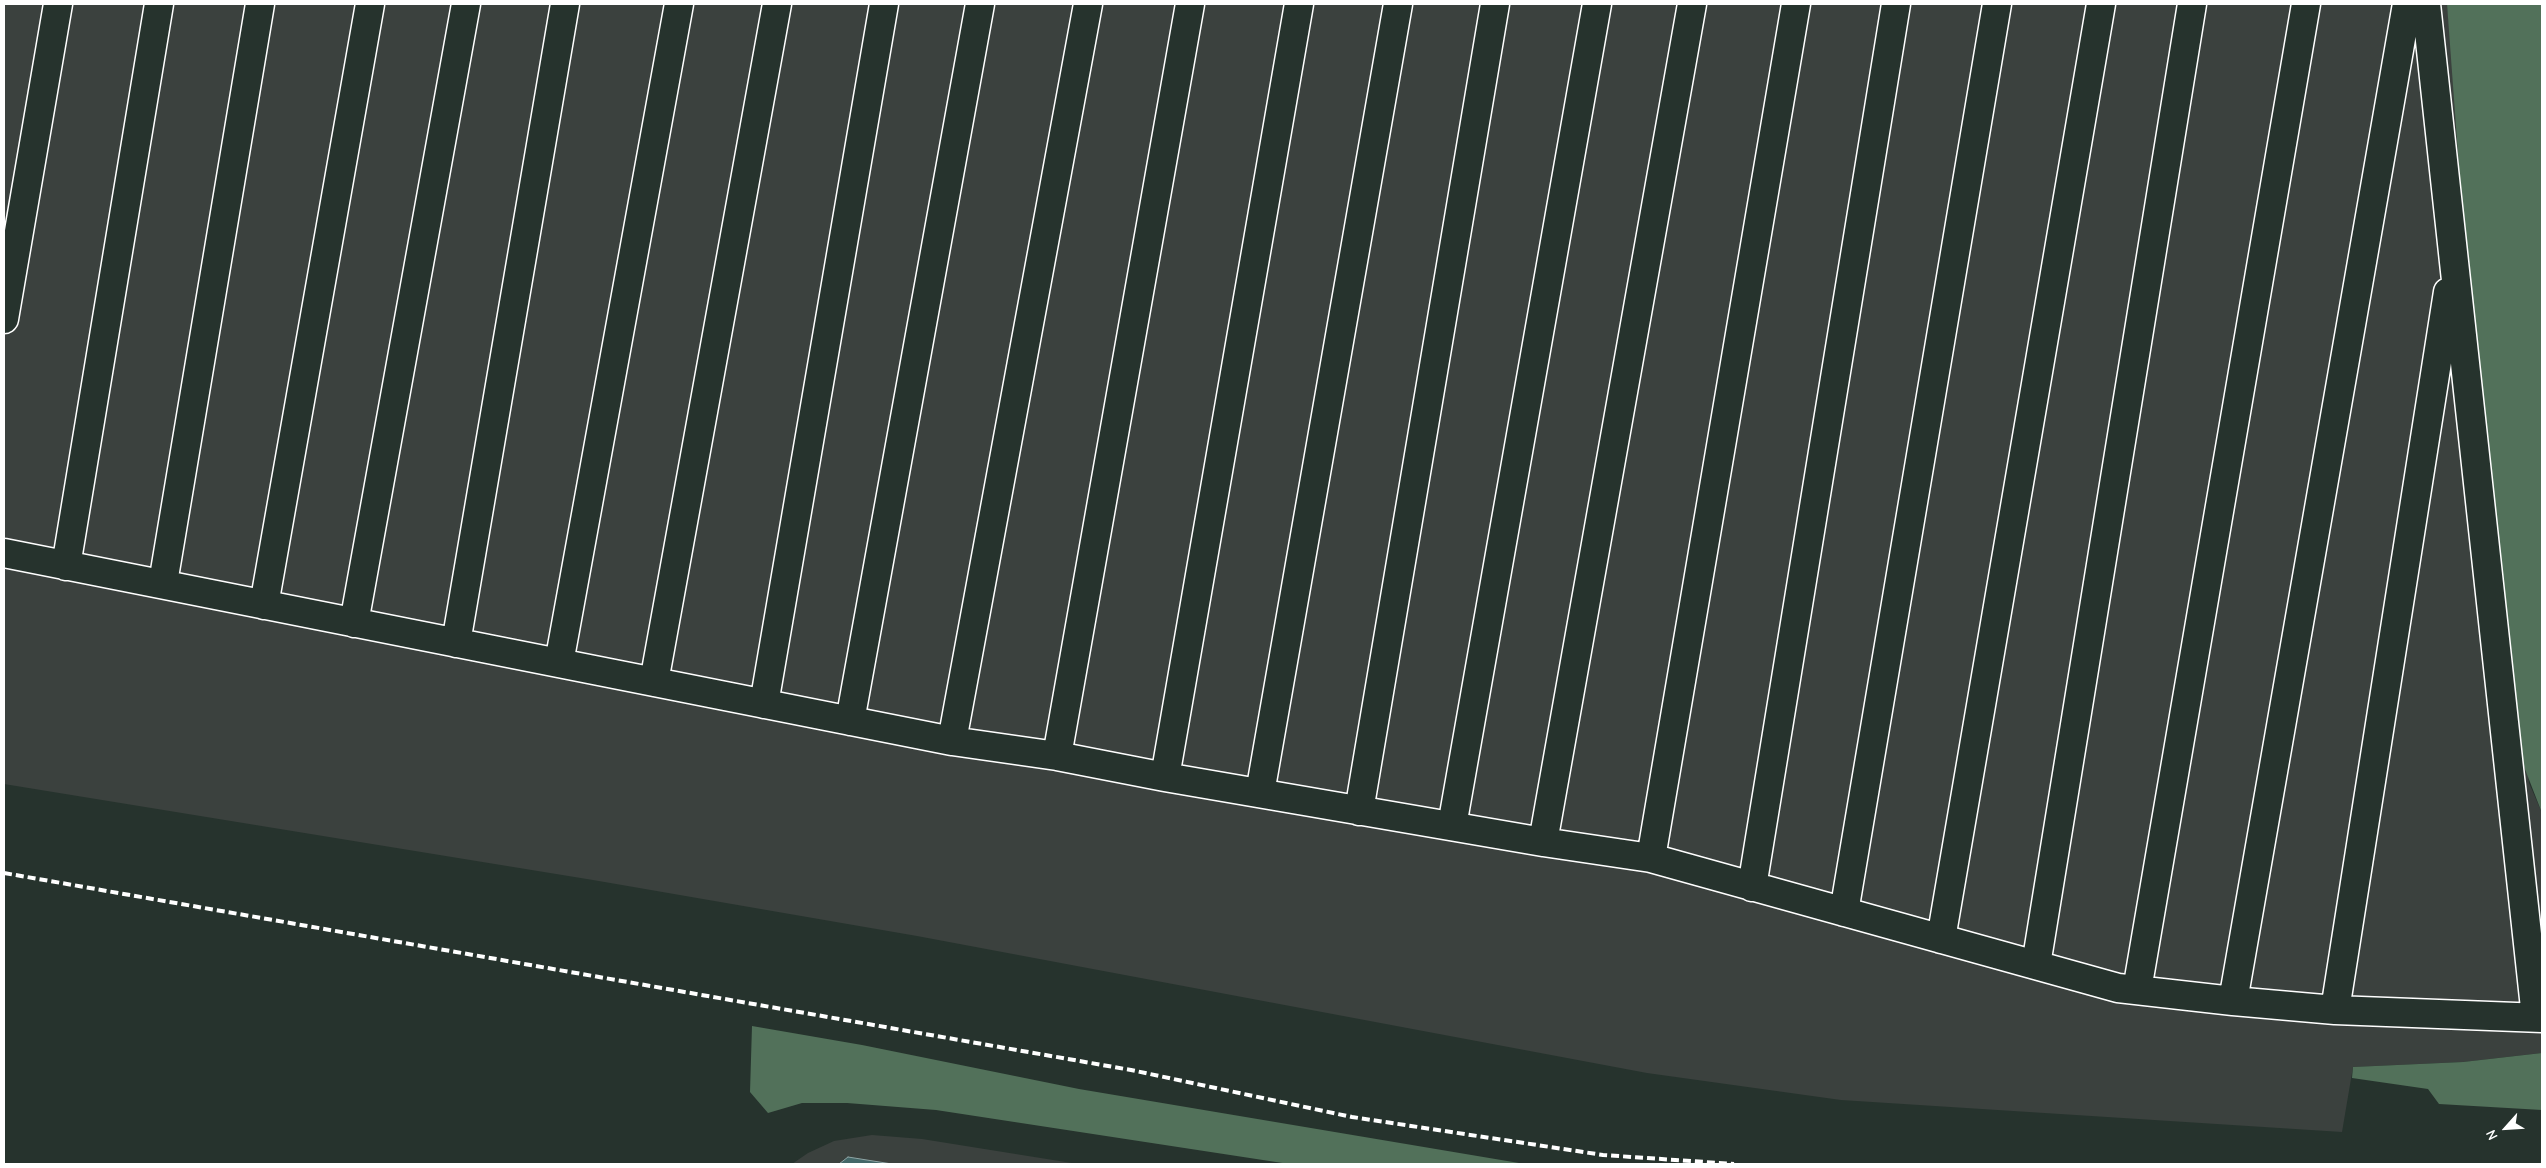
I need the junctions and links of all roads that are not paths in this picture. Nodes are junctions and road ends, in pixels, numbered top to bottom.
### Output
1 (58, 4) edge
2 (159, 4) edge
3 (260, 4) edge
4 (370, 4) edge
5 (466, 4) edge
6 (565, 4) edge
7 (679, 4) edge
8 (777, 4) edge
9 (884, 4) edge
10 (980, 4) edge
11 (1088, 4) edge
12 (1190, 4) edge
13 (1299, 4) edge
14 (1398, 4) edge
15 (1495, 4) edge
16 (1597, 4) edge
17 (1692, 4) edge
18 (1796, 4) edge
19 (1896, 4) edge
20 (1997, 4) edge
21 (2101, 4) edge
22 (2192, 4) edge
23 (2306, 4) edge
24 (2407, 4) edge
25 (2426, 4) edge
26 (2454, 256) junction
27 (4, 319) edge
28 (4, 554) edge
29 (66, 566) junction
30 (163, 584) junction
31 (264, 605) junction
32 (354, 623) junction
33 (456, 643) junction
34 (559, 663) junction
35 (654, 682) junction
36 (764, 704) junction
37 (850, 721) junction
38 (952, 741) junction
39 (1057, 756) junction
40 (1165, 777) junction
41 (1260, 793) junction
42 (1359, 810) junction
43 (1452, 826) junction
44 (1543, 842) junction
45 (1651, 858) junction
46 (1752, 886) junction
47 (1844, 912) junction
48 (1941, 938) junction
49 (2036, 965) junction
50 (2137, 990) junction
51 (2233, 1001) junction
52 (2335, 1010) junction
53 (2539, 1018) edge

1 - 27 lane
2 - 29 lane
3 - 30 lane
4 - 31 lane
5 - 32 lane
6 - 33 lane
7 - 34 lane
8 - 35 lane
9 - 36 lane
10 - 37 lane
11 - 38 lane
12 - 39 lane
13 - 40 lane
14 - 41 lane
15 - 42 lane
16 - 43 lane
17 - 44 lane
18 - 45 lane
19 - 46 lane
20 - 47 lane
21 - 48 lane
22 - 49 lane
23 - 50 lane
24 - 51 lane
25 - 26 lane
26 - 52 lane
26 - 53 lane
28 - 29 lane
29 - 30 lane
30 - 31 lane
31 - 32 lane
32 - 33 lane
33 - 34 lane
34 - 35 lane
35 - 36 lane
36 - 37 lane
37 - 38 lane
38 - 39 lane
39 - 40 lane
40 - 41 lane
41 - 42 lane
42 - 43 lane
43 - 44 lane
44 - 45 lane
45 - 46 lane
46 - 47 lane
47 - 48 lane
48 - 49 lane
49 - 50 lane
50 - 51 lane
51 - 52 lane
52 - 53 lane

